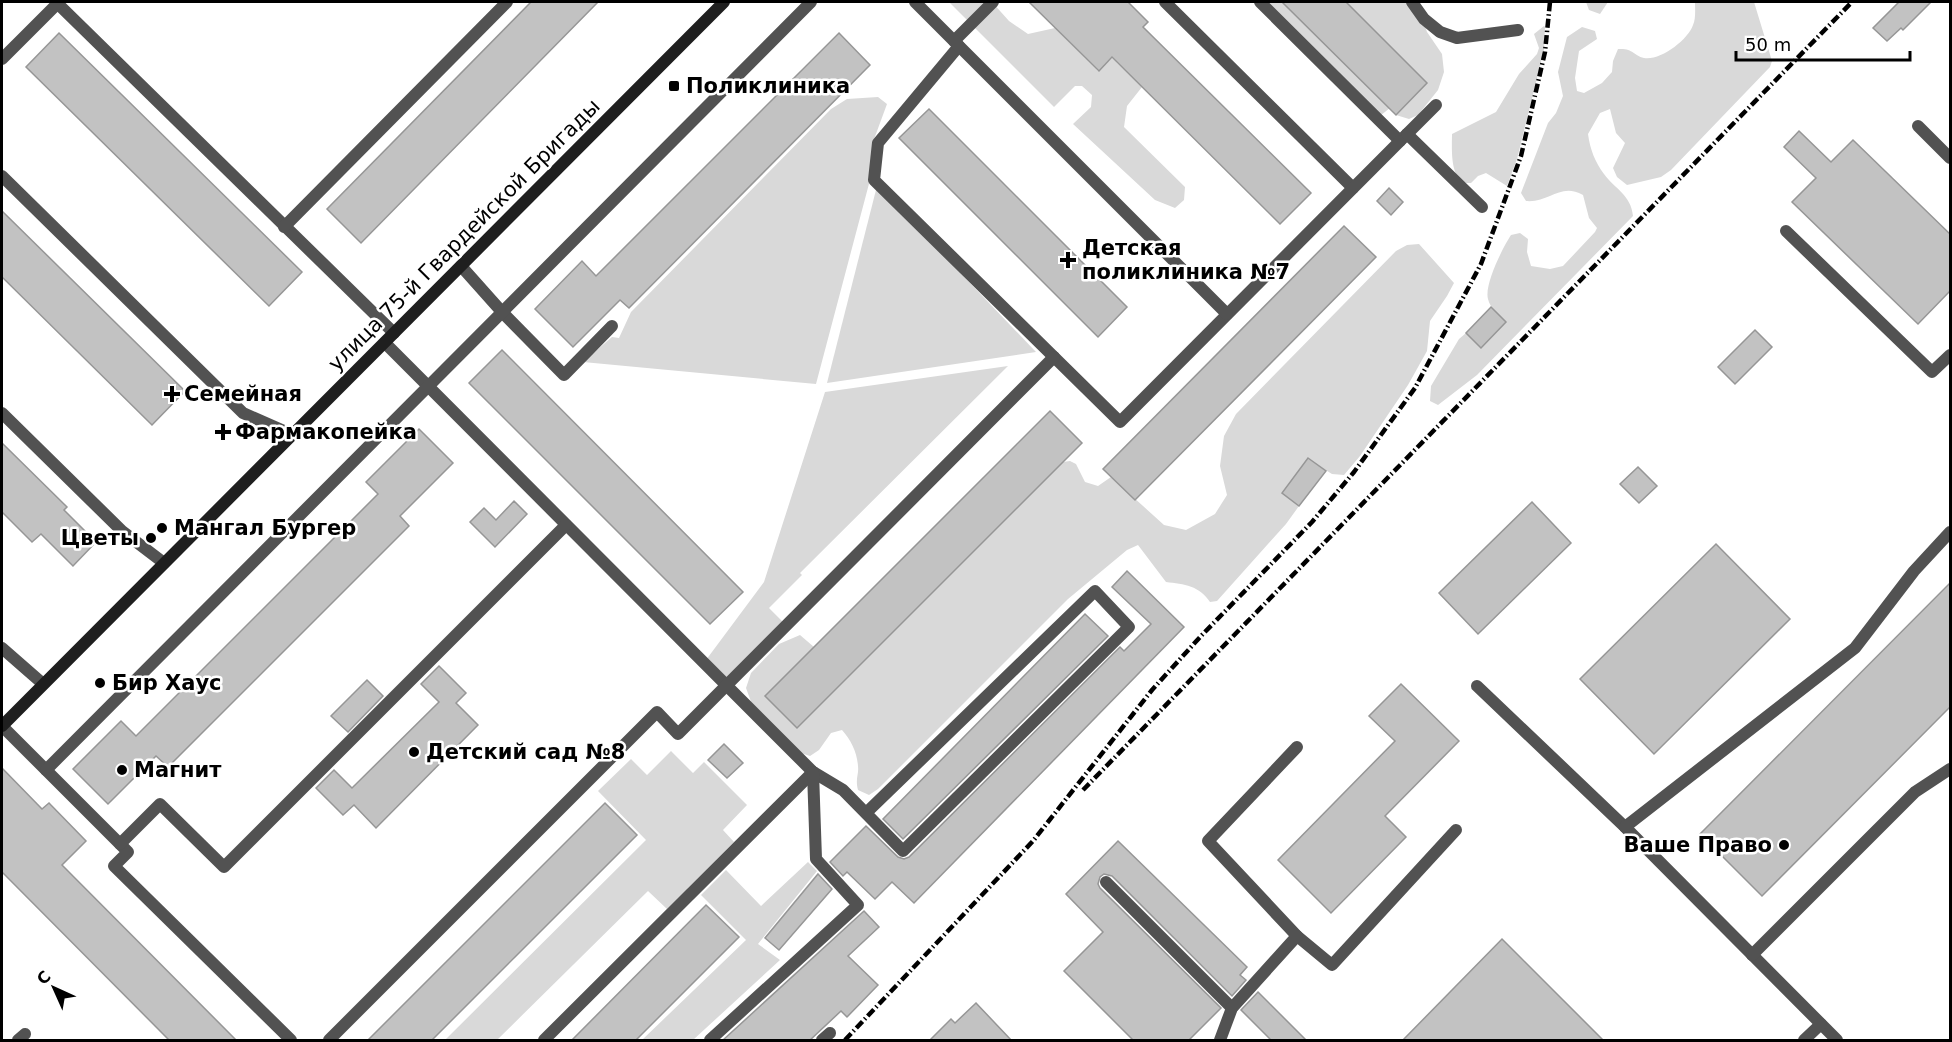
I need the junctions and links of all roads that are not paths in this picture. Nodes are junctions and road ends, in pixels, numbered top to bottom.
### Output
1 (58, 2) edge
2 (507, 2) edge
3 (724, 2) edge
4 (811, 2) edge
5 (915, 2) edge
6 (993, 2) edge
7 (1260, 2) edge
8 (1412, 2) edge
9 (1171, 3) edge
10 (1518, 30) dead end
11 (956, 43) junction
12 (2, 59) edge
13 (1436, 105) dead end
14 (1918, 126) dead end
15 (1403, 137) junction
16 (1950, 158) edge
17 (2, 176) edge
18 (1353, 188) junction
19 (1482, 207) dead end
20 (285, 227) junction
21 (1786, 231) dead end
22 (461, 266) junction
23 (502, 312) junction
24 (1227, 314) junction
25 (612, 326) dead end
26 (394, 333) junction
27 (385, 343) junction
28 (1950, 355) edge
29 (1054, 357) junction
30 (428, 386) junction
31 (2, 413) edge
32 (293, 435) junction
33 (566, 525) junction
34 (1950, 532) edge
35 (164, 564) junction
36 (2, 648) edge
37 (42, 684) junction
38 (726, 686) junction
39 (1477, 686) dead end
40 (2, 726) edge
41 (1297, 747) dead end
42 (1950, 769) edge
43 (46, 770) junction
44 (813, 772) junction
45 (866, 813) junction
46 (1625, 827) junction
47 (1456, 830) dead end
48 (120, 844) junction
49 (1106, 882) dead end
50 (1297, 936) junction
51 (1752, 955) junction
52 (1232, 1008) junction
53 (1821, 1024) junction
54 (291, 1041) edge
55 (329, 1041) edge
56 (544, 1041) edge
57 (710, 1041) edge
58 (1220, 1041) edge
59 (1804, 1041) edge
60 (1837, 1041) edge

1 - 12 street
1 - 20 street
2 - 20 street
3 - 22 main road, улица 75-й Гвардейской Бригады
4 - 23 street
5 - 11 street
6 - 11 street
7 - 15 street
8 - 10 street
9 - 18 street
11 - 24 street
11 - 29 street
13 - 15 street
14 - 16 street
15 - 18 street
15 - 19 street
17 - 32 street
18 - 24 street
20 - 26 street
21 - 28 street
22 - 23 street
22 - 26 main road, улица 75-й Гвардейской Бригады
23 - 25 street
23 - 30 street
24 - 29 street
26 - 27 main road, улица 75-й Гвардейской Бригады
27 - 30 street
27 - 32 main road, улица 75-й Гвардейской Бригады
29 - 38 street
30 - 33 street
30 - 43 street
31 - 35 street
32 - 35 main road, улица 75-й Гвардейской Бригады
33 - 38 street
33 - 48 street
34 - 46 street
35 - 37 main road, улица 75-й Гвардейской Бригады
36 - 37 street
37 - 40 main road, улица 75-й Гвардейской Бригады
38 - 44 street
38 - 55 street
39 - 46 street
40 - 43 street
41 - 50 street
42 - 51 street
43 - 48 street
44 - 45 street
44 - 56 street
44 - 57 street
45 - 45 street
46 - 51 street
47 - 50 street
48 - 54 street
49 - 52 street
50 - 52 street
51 - 53 street
52 - 58 street
53 - 59 street
53 - 60 street

